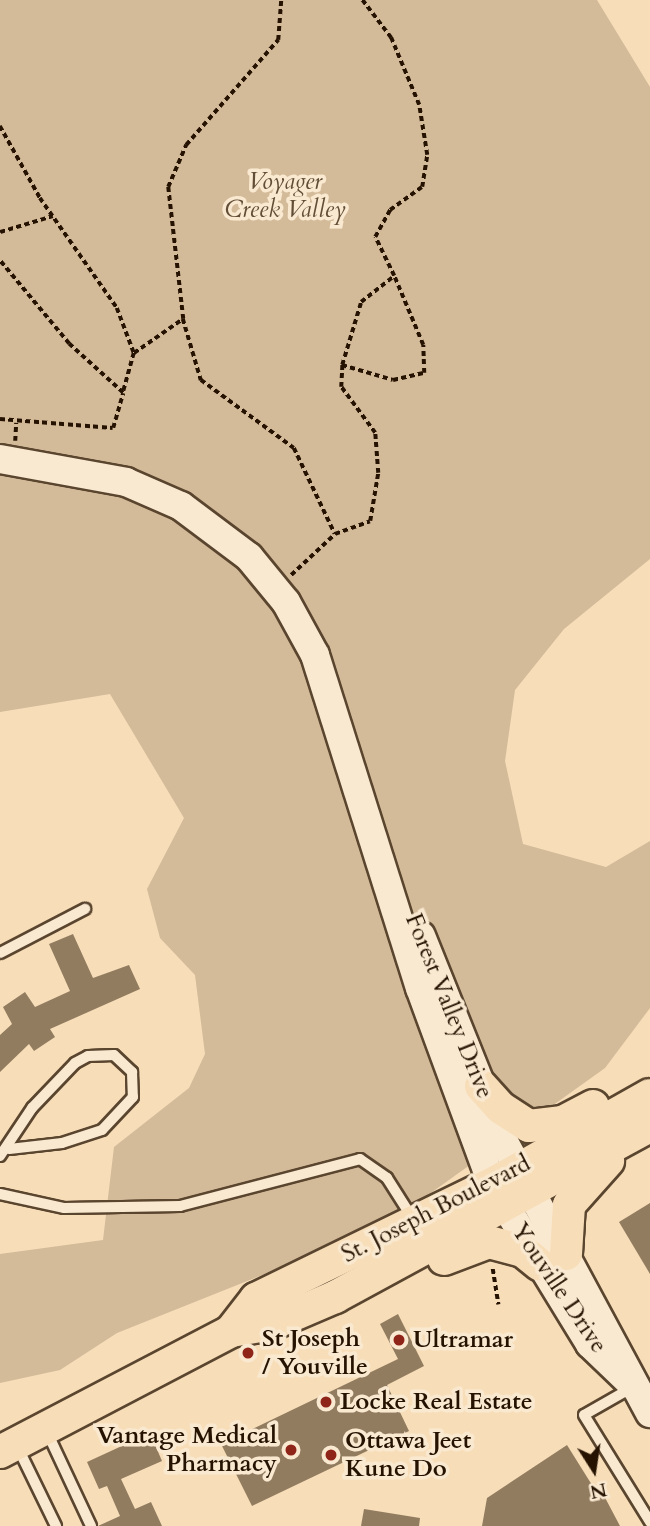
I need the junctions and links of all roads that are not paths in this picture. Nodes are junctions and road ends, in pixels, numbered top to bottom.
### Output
1 (0, 459) edge
2 (369, 818) junction
3 (85, 909) dead end
4 (0, 953) edge
5 (650, 1076) edge
6 (481, 1086) junction
7 (650, 1096) edge
8 (642, 1130) edge
9 (9, 1149) junction
10 (0, 1156) edge
11 (511, 1188) junction
12 (0, 1194) edge
13 (415, 1222) junction
14 (552, 1259) junction
15 (335, 1297) junction
16 (231, 1331) junction
17 (634, 1386) junction
18 (650, 1413) edge
19 (45, 1428) junction
20 (8, 1448) edge
21 (650, 1522) edge
22 (55, 1526) edge
23 (91, 1526) edge

1 - 2 street, Forest Valley Drive
2 - 6 street, Forest Valley Drive
2 - 11 street, Forest Valley Drive
3 - 4 lane
5 - 6 main road
6 - 11 street, Forest Valley Drive
7 - 11 main road, St. Joseph Boulevard
8 - 11 main road, St. Joseph Boulevard
8 - 14 main road
9 - 9 lane
9 - 10 lane
11 - 13 main road, St. Joseph Boulevard
11 - 14 street, Youville Drive
11 - 15 main road, St. Joseph Boulevard
12 - 13 lane
13 - 16 main road, St. Joseph Boulevard
14 - 15 main road
14 - 17 street, Youville Drive
15 - 16 main road, St. Joseph Boulevard
16 - 19 main road, St. Joseph Boulevard
17 - 18 street, Youville Drive
17 - 21 lane
19 - 20 main road, St. Joseph Boulevard
19 - 23 lane
20 - 22 lane

